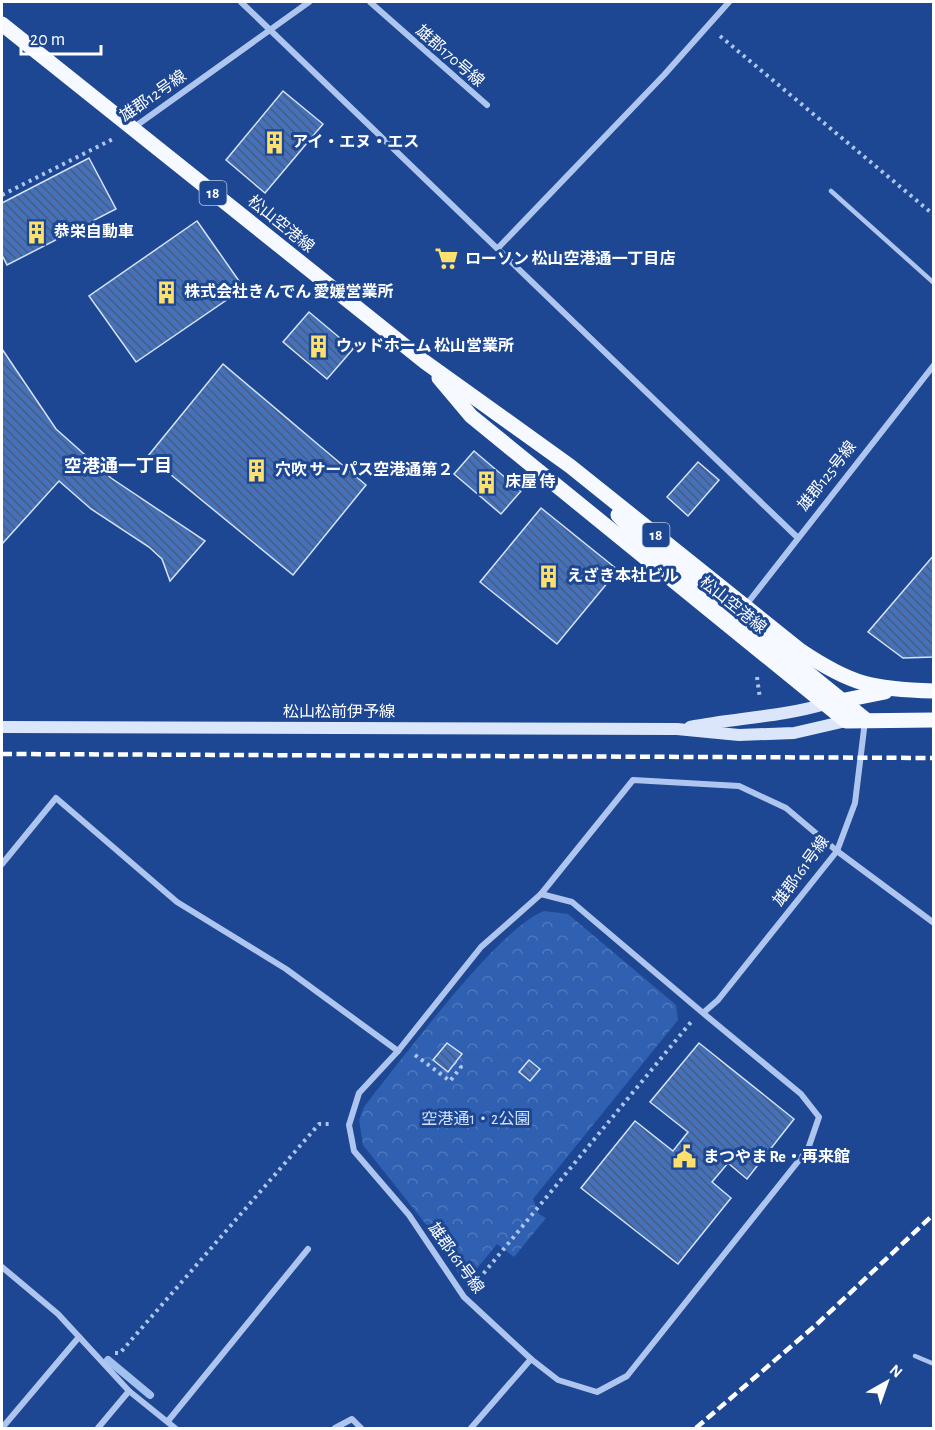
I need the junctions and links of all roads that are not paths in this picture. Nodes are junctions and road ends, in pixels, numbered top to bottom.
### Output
1 (242, 2) edge
2 (309, 2) edge
3 (370, 2) edge
4 (729, 2) edge
5 (2, 24) edge
6 (270, 28) junction
7 (487, 105) dead end
8 (133, 129) junction
9 (831, 191) dead end
10 (498, 248) junction
11 (933, 283) edge
12 (425, 362) junction
13 (933, 365) edge
14 (797, 537) junction
15 (738, 616) junction
16 (800, 675) junction
17 (867, 690) junction
18 (933, 691) edge
19 (841, 700) junction
20 (820, 703) junction
21 (786, 713) junction
22 (865, 719) junction
23 (933, 720) edge
24 (846, 721) junction
25 (2, 727) edge
26 (677, 729) junction
27 (794, 733) junction
28 (837, 851) junction
29 (2, 864) edge
30 (541, 894) junction
31 (933, 923) edge
32 (703, 1013) junction
33 (398, 1051) junction
34 (308, 1249) dead end
35 (2, 1267) edge
36 (79, 1337) junction
37 (915, 1356) dead end
38 (531, 1359) junction
39 (933, 1364) edge
40 (129, 1391) junction
41 (168, 1421) junction
42 (2, 1428) edge
43 (98, 1428) edge
44 (175, 1428) edge
45 (335, 1428) edge
46 (361, 1428) edge
47 (471, 1428) edge

1 - 6 street
2 - 6 street, 雄郡12号線
3 - 7 street, 雄郡170号線
4 - 10 street
5 - 8 main road, 松山空港線 / 18
6 - 8 street, 雄郡12号線
6 - 10 street
8 - 12 main road, 松山空港線 / 18
9 - 11 lane
10 - 14 street
12 - 15 main road, 松山空港線 / 18
12 - 15 main road, 松山空港線 / 18
13 - 14 street, 雄郡125号線
14 - 15 street, 雄郡125号線
15 - 16 main road, 18
15 - 17 main road, 松山空港線 / 18
16 - 19 main road, 18
16 - 20 main road, 18
16 - 21 main road
17 - 18 main road, 18
17 - 19 main road, 18
17 - 22 main road
19 - 20 main road, 18
19 - 22 main road, 18
20 - 21 main road, 松山松前伊予線
20 - 24 main road, 18
20 - 27 main road
21 - 26 main road, 松山松前伊予線
22 - 23 main road
22 - 24 main road
22 - 28 street, 雄郡161号線
24 - 27 main road, 松山松前伊予線
25 - 26 main road, 松山松前伊予線
26 - 27 main road, 松山松前伊予線
28 - 30 street
28 - 31 street
28 - 32 street, 雄郡161号線
29 - 33 street
30 - 32 street, 雄郡161号線
30 - 33 street
32 - 38 street, 雄郡161号線
33 - 38 street, 雄郡161号線
34 - 41 street
35 - 36 street
36 - 40 street
36 - 42 street
37 - 39 lane
38 - 47 street
40 - 41 street
40 - 43 street
41 - 44 street
45 - 46 street

